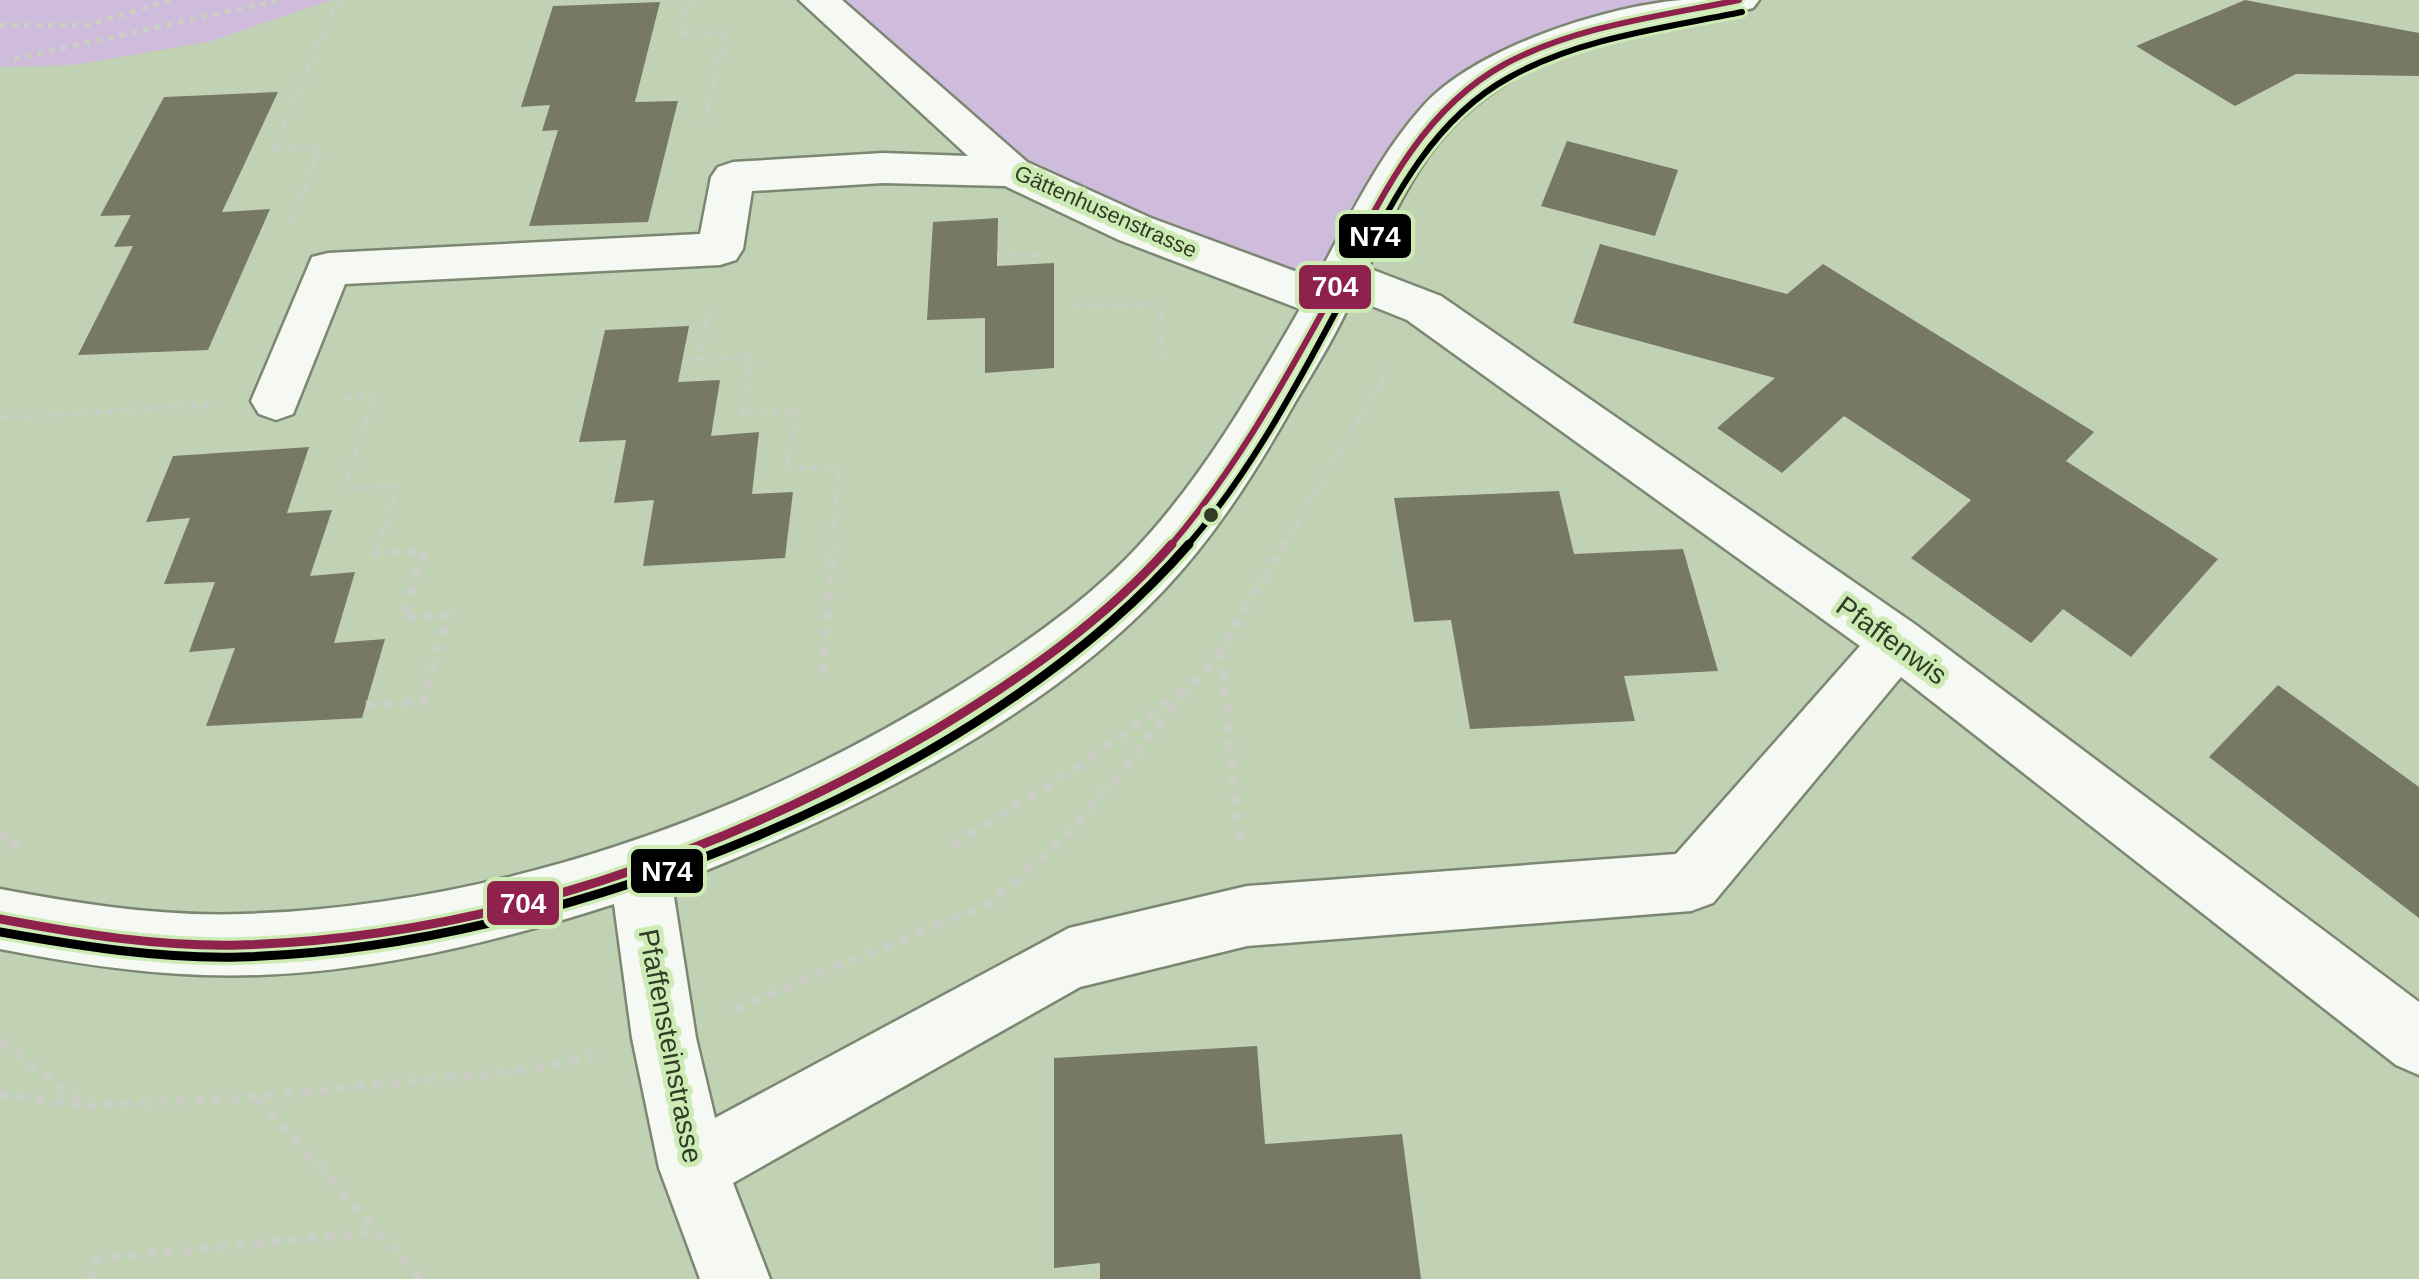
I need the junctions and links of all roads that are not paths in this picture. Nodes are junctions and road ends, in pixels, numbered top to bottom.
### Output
1 (819, 0) edge
2 (1739, 0) edge
3 (1012, 172) junction
4 (1334, 289) junction
5 (276, 401) road end
6 (1897, 642) junction
7 (639, 866) junction
8 (0, 918) edge
9 (2419, 1042) edge
10 (693, 1168) junction
11 (735, 1279) edge

1 - 3 street, Gättenhusenstrasse
2 - 4 street
3 - 4 street, Gättenhusenstrasse
3 - 5 street
4 - 6 street, Pfaffenwis
4 - 7 street
6 - 9 street, Pfaffenwis
6 - 10 street
7 - 8 street
7 - 10 street, Pfaffensteinstrasse
10 - 11 street, Pfaffensteinstrasse

